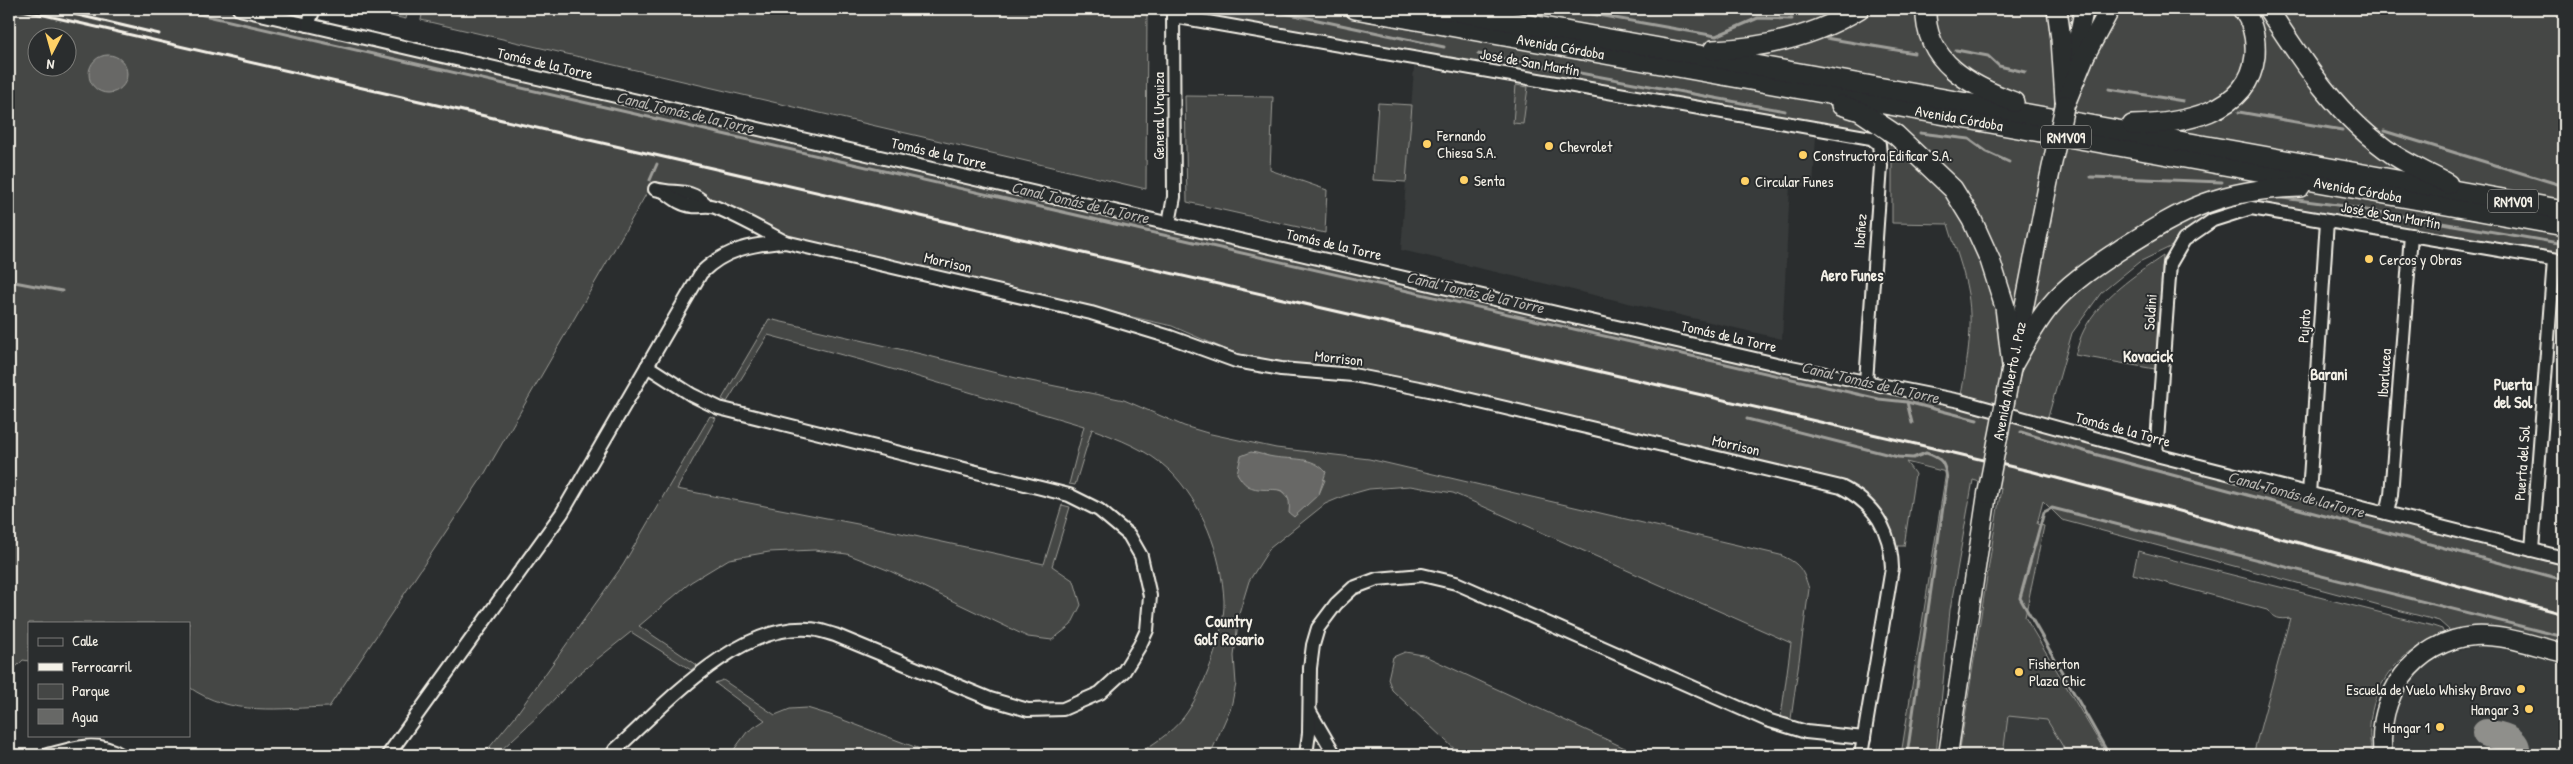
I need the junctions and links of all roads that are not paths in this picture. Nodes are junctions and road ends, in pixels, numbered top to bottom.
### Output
1 (239, 9) edge
2 (314, 9) edge
3 (1355, 9) edge
4 (1442, 9) edge
5 (1859, 9) edge
6 (1926, 9) edge
7 (2056, 9) edge
8 (2084, 9) edge
9 (2110, 9) edge
10 (2242, 9) edge
11 (2268, 9) edge
12 (1173, 12) edge
13 (308, 25) junction
14 (1679, 51) junction
15 (1792, 87) junction
16 (2065, 104) junction
17 (2050, 117) junction
18 (2103, 126) junction
19 (1879, 144) joint
20 (2341, 187) junction
21 (660, 190) dead end
22 (2462, 192) junction
23 (2564, 210) edge
24 (746, 220) junction
25 (2212, 220) joint
26 (2327, 221) junction
27 (1169, 223) junction
28 (2564, 226) edge
29 (2411, 235) junction
30 (786, 242) junction
31 (751, 244) junction
32 (2559, 260) edge
33 (647, 366) junction
34 (2012, 366) junction
35 (1866, 382) junction
36 (2156, 455) junction
37 (2309, 494) junction
38 (2387, 514) junction
39 (2532, 550) junction
40 (2564, 558) edge
41 (2564, 653) edge
42 (1310, 712) junction
43 (1864, 738) junction
44 (47, 755) edge
45 (121, 755) edge
46 (388, 755) edge
47 (612, 755) edge
48 (1306, 755) edge
49 (1335, 755) edge
50 (1861, 755) edge
51 (1948, 755) edge
52 (2383, 755) edge

1 - 13 street, Tomás de la Torre
2 - 13 street
3 - 15 main road, Avenida Córdoba / RN1V09
4 - 14 main road, Avenida Córdoba / RN1V09
5 - 14 main road
6 - 17 main road
7 - 16 main road
8 - 16 main road, Avenida Alberto J. Paz
9 - 16 main road
10 - 18 main road
11 - 22 main road
12 - 19 street, José de San Martín
12 - 27 street, General Urquiza
13 - 27 street, Tomás de la Torre
14 - 17 main road, Avenida Córdoba / RN1V09
15 - 20 main road, Avenida Córdoba / RN1V09
15 - 34 main road
16 - 34 main road, Avenida Alberto J. Paz, bridge
17 - 18 main road, Avenida Córdoba / RN1V09
18 - 22 main road, Avenida Córdoba / RN1V09
19 - 35 street, Ibañez
20 - 28 main road, Avenida Córdoba / RN1V09
20 - 34 main road
21 - 24 street, Morrison
22 - 23 main road, Avenida Córdoba / RN1V09
24 - 30 street, Morrison
24 - 31 street
25 - 26 street, José de San Martín
25 - 36 street, Soldini
26 - 29 street, José de San Martín
26 - 37 street, Pujato
27 - 35 street, Tomás de la Torre
29 - 32 street, José de San Martín
29 - 38 street, Ibarlucea
30 - 31 street, Morrison
30 - 43 street, Morrison
31 - 33 street, Morrison
32 - 39 street, Puerta del Sol
33 - 46 street
33 - 47 street
34 - 51 main road, Avenida Alberto J. Paz, bridge
35 - 36 street, Tomás de la Torre
36 - 37 street, Tomás de la Torre
37 - 38 street, Tomás de la Torre
38 - 39 street, Tomás de la Torre
39 - 40 street, Tomás de la Torre
41 - 52 main road
42 - 43 street
42 - 48 street
42 - 49 street
43 - 50 street, Morrison
44 - 45 street

